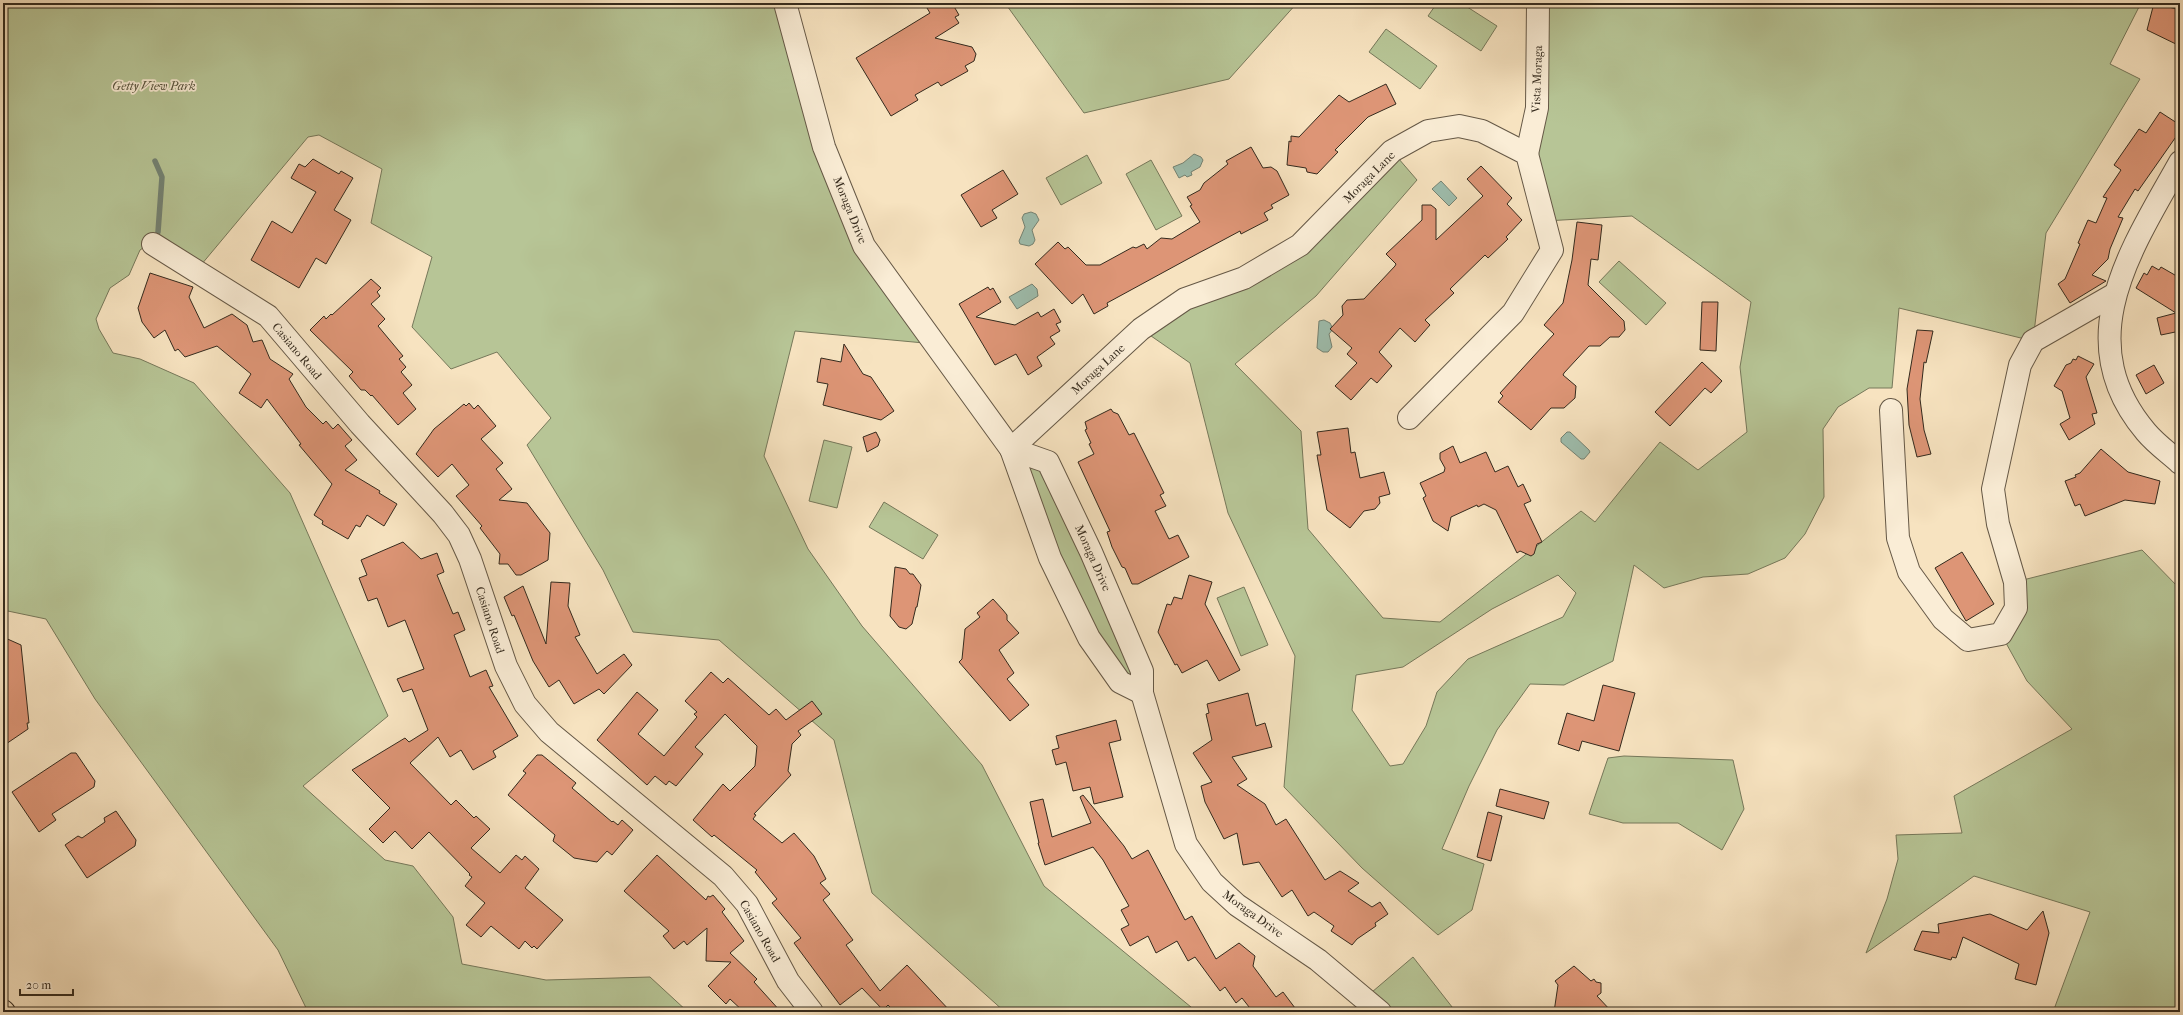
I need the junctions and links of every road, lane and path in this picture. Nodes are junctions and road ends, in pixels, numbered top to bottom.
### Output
1 (785, 3) edge
2 (1538, 3) edge
3 (1527, 154) junction
4 (2180, 162) edge
5 (153, 244) dead end
6 (2115, 294) junction
7 (1891, 410) dead end
8 (1409, 418) dead end
9 (1011, 450) junction
10 (2180, 463) edge
11 (1142, 693) junction
12 (812, 1012) edge
13 (1380, 1012) edge

1 - 9 street, Moraga Drive
2 - 3 street, Vista Moraga
3 - 8 street
3 - 9 street, Moraga Lane
4 - 6 street
5 - 12 street, Casiano Road
6 - 7 street
6 - 10 street
9 - 11 street, Moraga Drive
9 - 11 street, Moraga Drive
11 - 13 street, Moraga Drive

